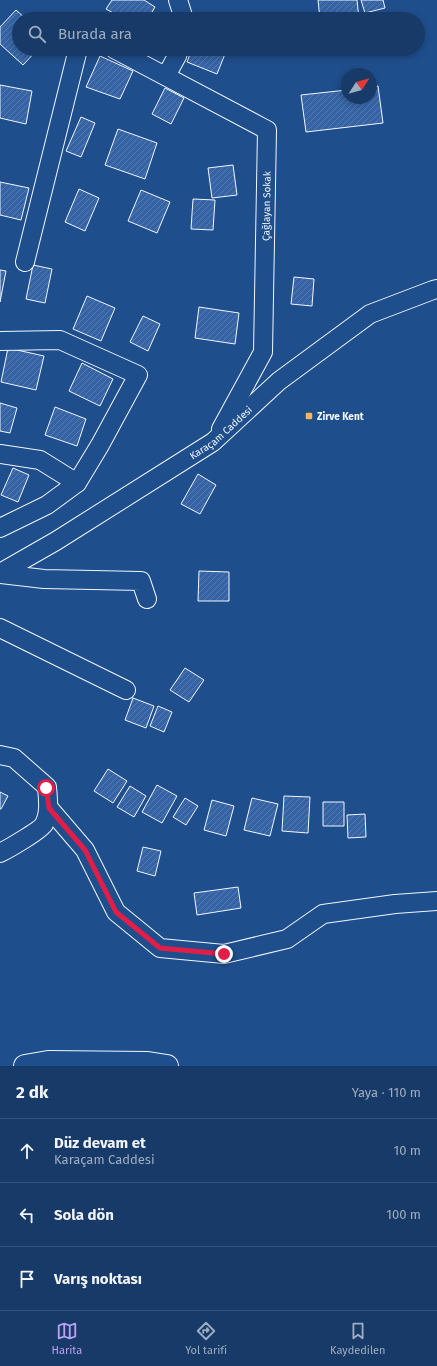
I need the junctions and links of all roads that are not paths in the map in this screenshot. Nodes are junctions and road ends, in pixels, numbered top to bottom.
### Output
1 (178, 0) edge
2 (182, 12) edge
3 (76, 56) edge
4 (127, 56) edge
5 (177, 56) edge
6 (166, 76) junction
7 (25, 262) dead end
8 (437, 289) edge
9 (0, 341) edge
10 (214, 442) junction
11 (0, 454) edge
12 (77, 483) junction
13 (0, 528) edge
14 (0, 573) edge
15 (147, 599) dead end
16 (0, 628) edge
17 (126, 690) dead end
18 (0, 755) edge
19 (49, 808) junction
20 (0, 853) edge
21 (437, 901) edge
22 (25, 1066) edge
23 (167, 1066) edge

1 - 2 street
3 - 7 street
4 - 6 street, Çağlayan Sokak
5 - 6 street
6 - 10 street, Çağlayan Sokak
8 - 10 street, Karaçam Caddesi
9 - 12 street
10 - 14 street, Karaçam Caddesi
11 - 12 street
12 - 13 street
14 - 15 street
16 - 17 street
18 - 19 street
19 - 20 street
19 - 21 street
22 - 23 highway

